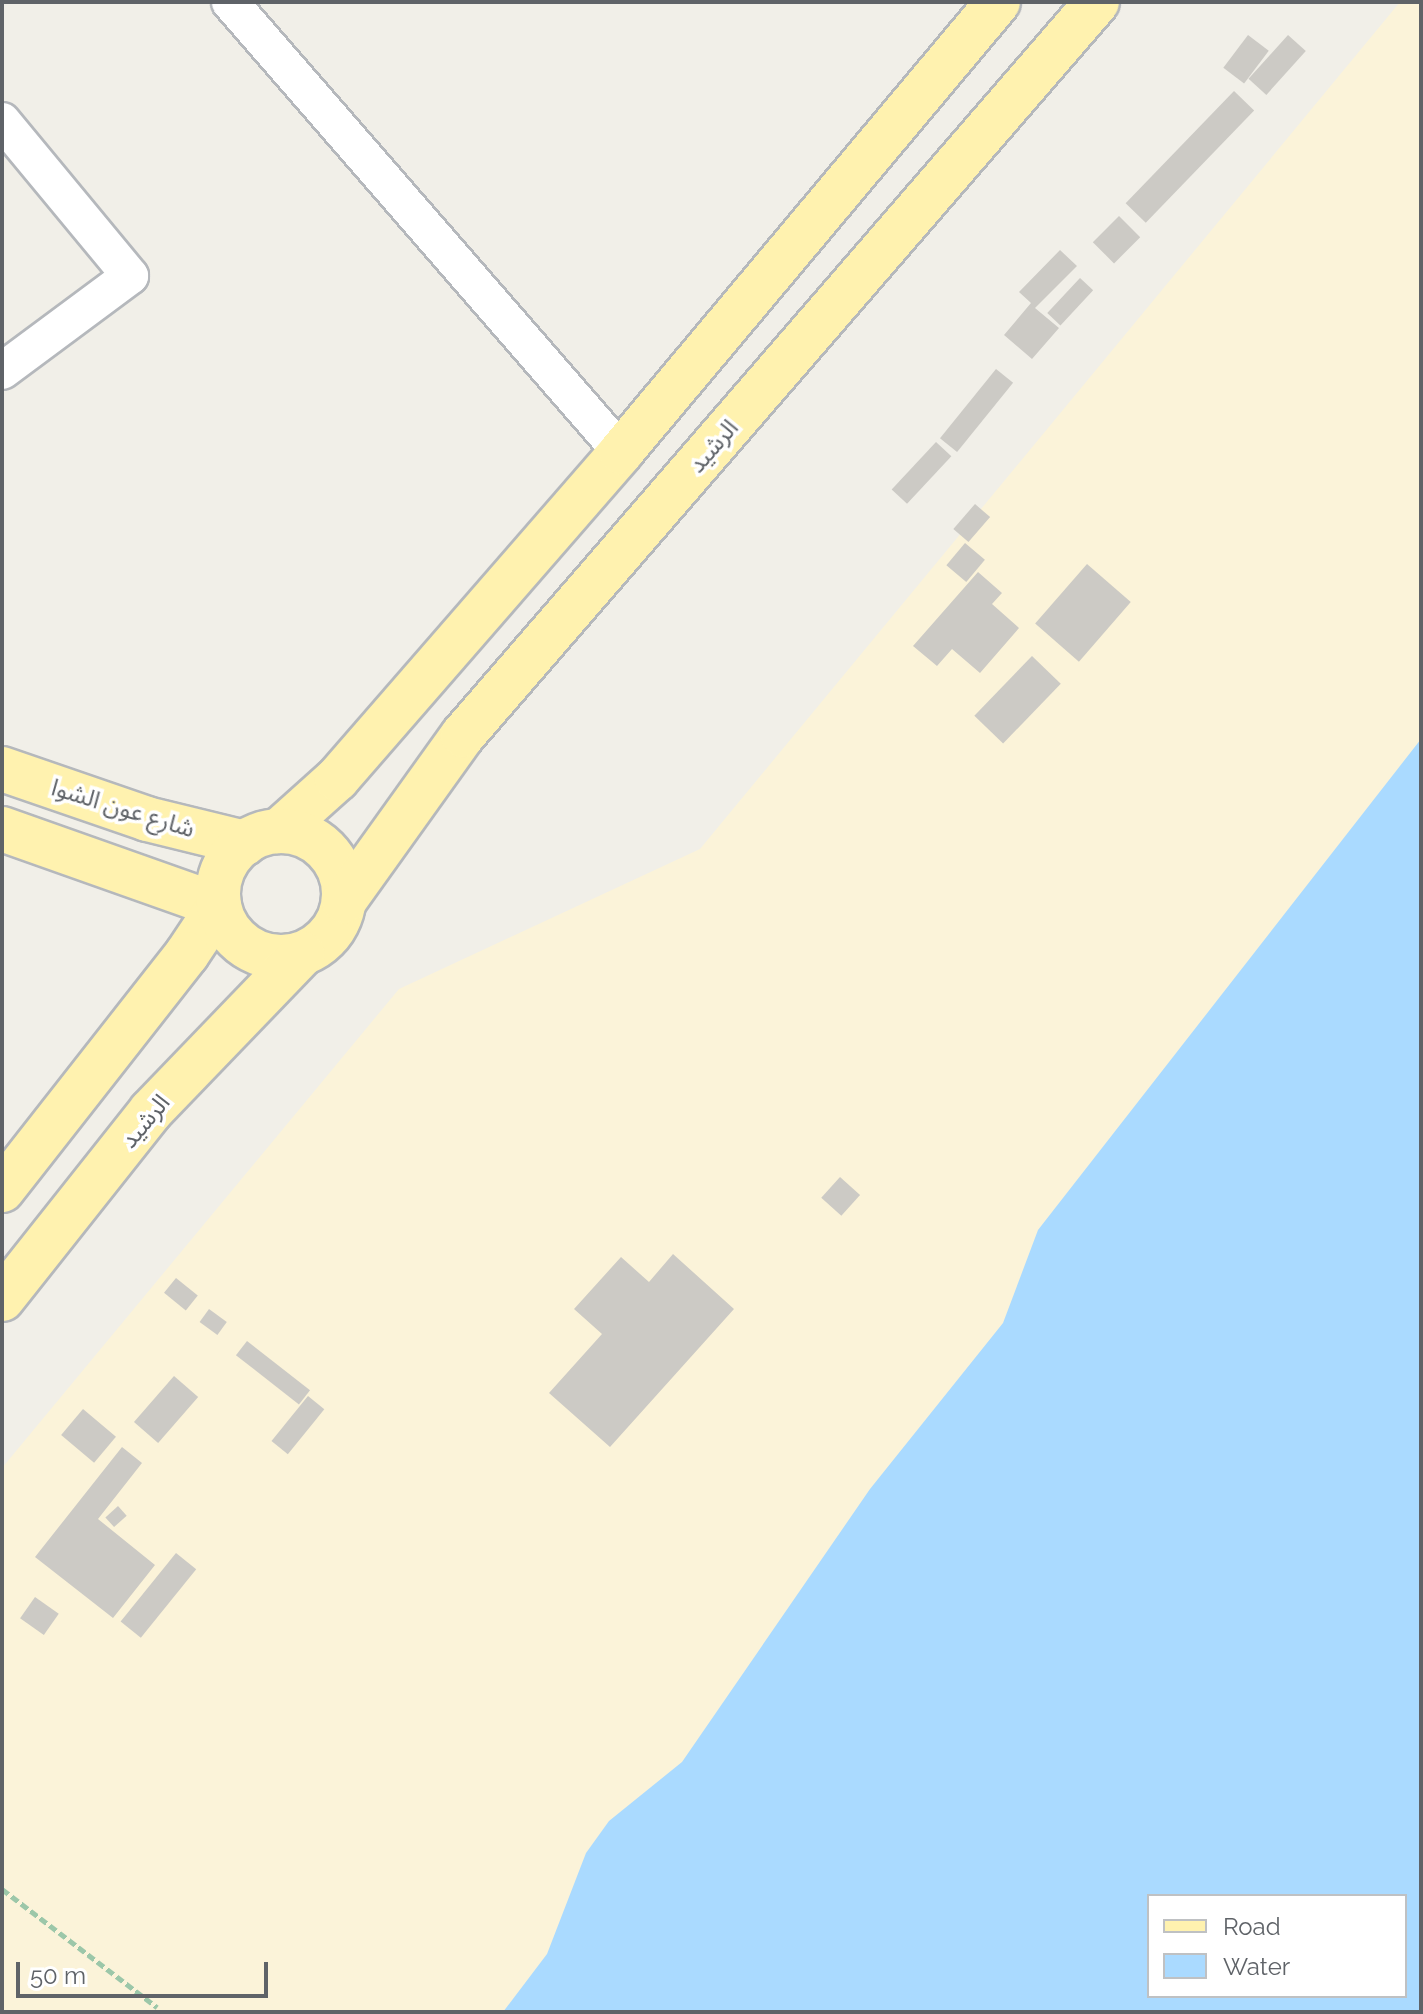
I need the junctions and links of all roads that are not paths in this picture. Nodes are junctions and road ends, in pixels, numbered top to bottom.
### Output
1 (230, 2) edge
2 (998, 2) edge
3 (1097, 2) edge
4 (2, 121) edge
5 (2, 371) edge
6 (621, 452) junction
7 (2, 769) edge
8 (2, 829) edge
9 (262, 837) junction
10 (344, 901) junction
11 (219, 906) junction
12 (302, 954) junction
13 (2, 1190) edge
14 (2, 1299) edge

1 - 6 street
2 - 6 main road
3 - 10 main road, الرشيد
4 - 5 street
6 - 9 main road
7 - 9 main road, شارع عون الشوا
8 - 11 main road
9 - 10 main road
9 - 11 main road
10 - 12 main road
11 - 12 main road
11 - 13 main road
12 - 14 main road, الرشيد

